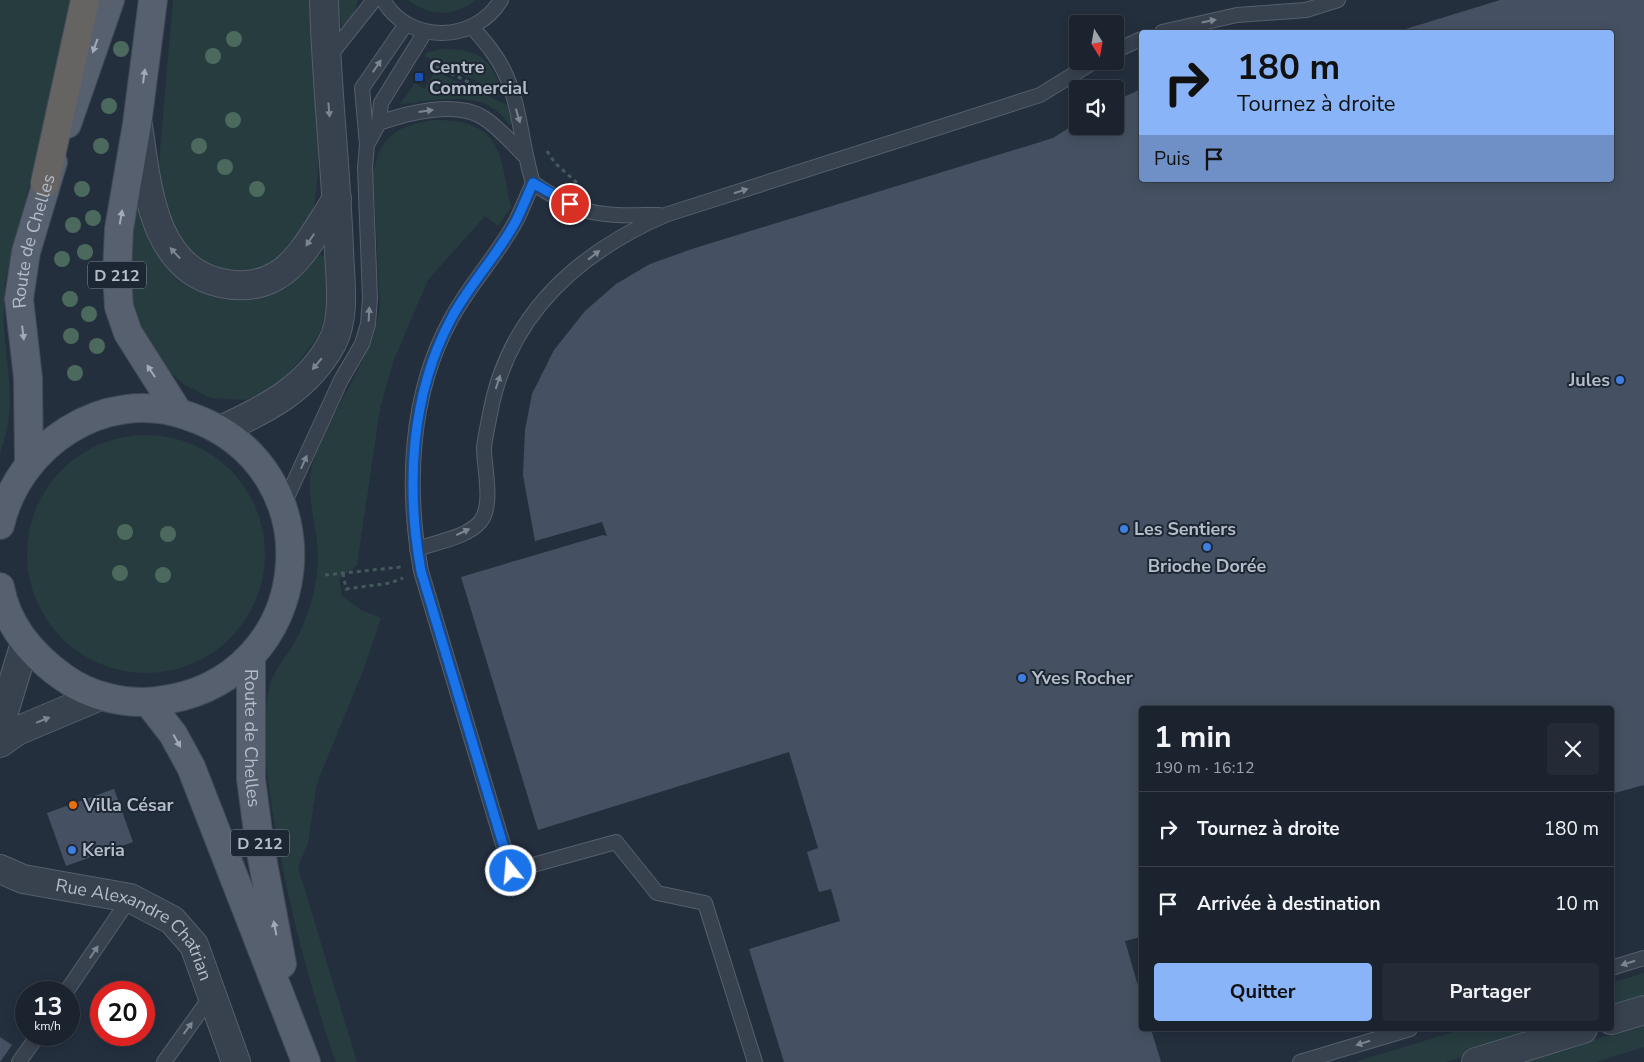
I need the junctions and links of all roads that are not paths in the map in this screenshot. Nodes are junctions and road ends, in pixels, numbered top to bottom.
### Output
1 (85, 0) edge
2 (110, 0) edge
3 (153, 0) edge
4 (324, 0) edge
5 (374, 0) edge
6 (383, 0) edge
7 (502, 0) edge
8 (1338, 0) edge
9 (406, 24) junction
10 (472, 28) junction
11 (1171, 30) edge
12 (425, 32) junction
13 (1139, 40) edge
14 (1124, 47) edge
15 (325, 61) junction
16 (1080, 70) edge
17 (379, 123) junction
18 (137, 124) junction
19 (367, 145) junction
20 (524, 155) junction
21 (45, 183) junction
22 (533, 183) junction
23 (337, 199) junction
24 (665, 215) junction
25 (178, 412) junction
26 (221, 430) junction
27 (29, 463) junction
28 (283, 506) junction
29 (0, 525) edge
30 (417, 549) junction
31 (0, 587) edge
32 (25, 643) junction
33 (251, 656) junction
34 (100, 696) junction
35 (148, 702) junction
36 (0, 716) edge
37 (0, 743) edge
38 (0, 869) edge
39 (130, 898) junction
40 (1644, 958) edge
41 (1614, 967) edge
42 (73, 981) edge
43 (212, 995) junction
44 (1644, 1010) edge
45 (1614, 1019) edge
46 (294, 1027) junction
47 (1403, 1031) edge
48 (1577, 1031) edge
49 (30, 1046) edge
50 (19, 1062) edge
51 (164, 1062) edge
52 (236, 1062) edge
53 (306, 1062) edge
54 (756, 1062) edge
55 (1300, 1062) edge
56 (1476, 1062) edge

1 - 21 highway
2 -> 21 main road, Route de Chelles
18 -> 3 main road, D 212
4 - 15 street
5 - 15 lane
6 - 9 lane
7 - 10 lane
11 -> 8 lane
9 - 12 lane
19 -> 9 lane
10 - 12 lane
10 -> 20 lane
12 - 17 lane
13 - 14 lane
15 -> 23 street
24 -> 16 lane
17 - 19 lane
17 -> 20 lane
23 -> 18 street
25 -> 18 main road, D 212
28 -> 19 lane
20 - 22 lane
21 -> 27 main road, Route de Chelles
22 - 24 lane
22 - 30 lane
23 -> 26 street
30 -> 24 lane
25 - 26 main road
25 - 27 main road
26 - 28 main road
27 - 29 main road
28 - 33 main road
30 - 54 lane
31 - 32 main road
32 - 34 main road
32 - 36 street
33 - 35 main road
46 -> 33 main road, Route de Chelles / D 212
34 - 35 main road
37 -> 34 street
35 -> 46 main road, Route de Chelles / D 212
38 - 39 street, Rue Alexandre Chatrian
42 -> 39 lane
39 - 43 street, Rue Alexandre Chatrian
40 -> 41 lane
51 -> 43 lane
43 - 52 street, Rue Alexandre Chatrian
44 - 45 street
46 - 53 main road, Route de Chelles / D 212
47 -> 55 lane
48 - 56 street
49 - 50 lane

